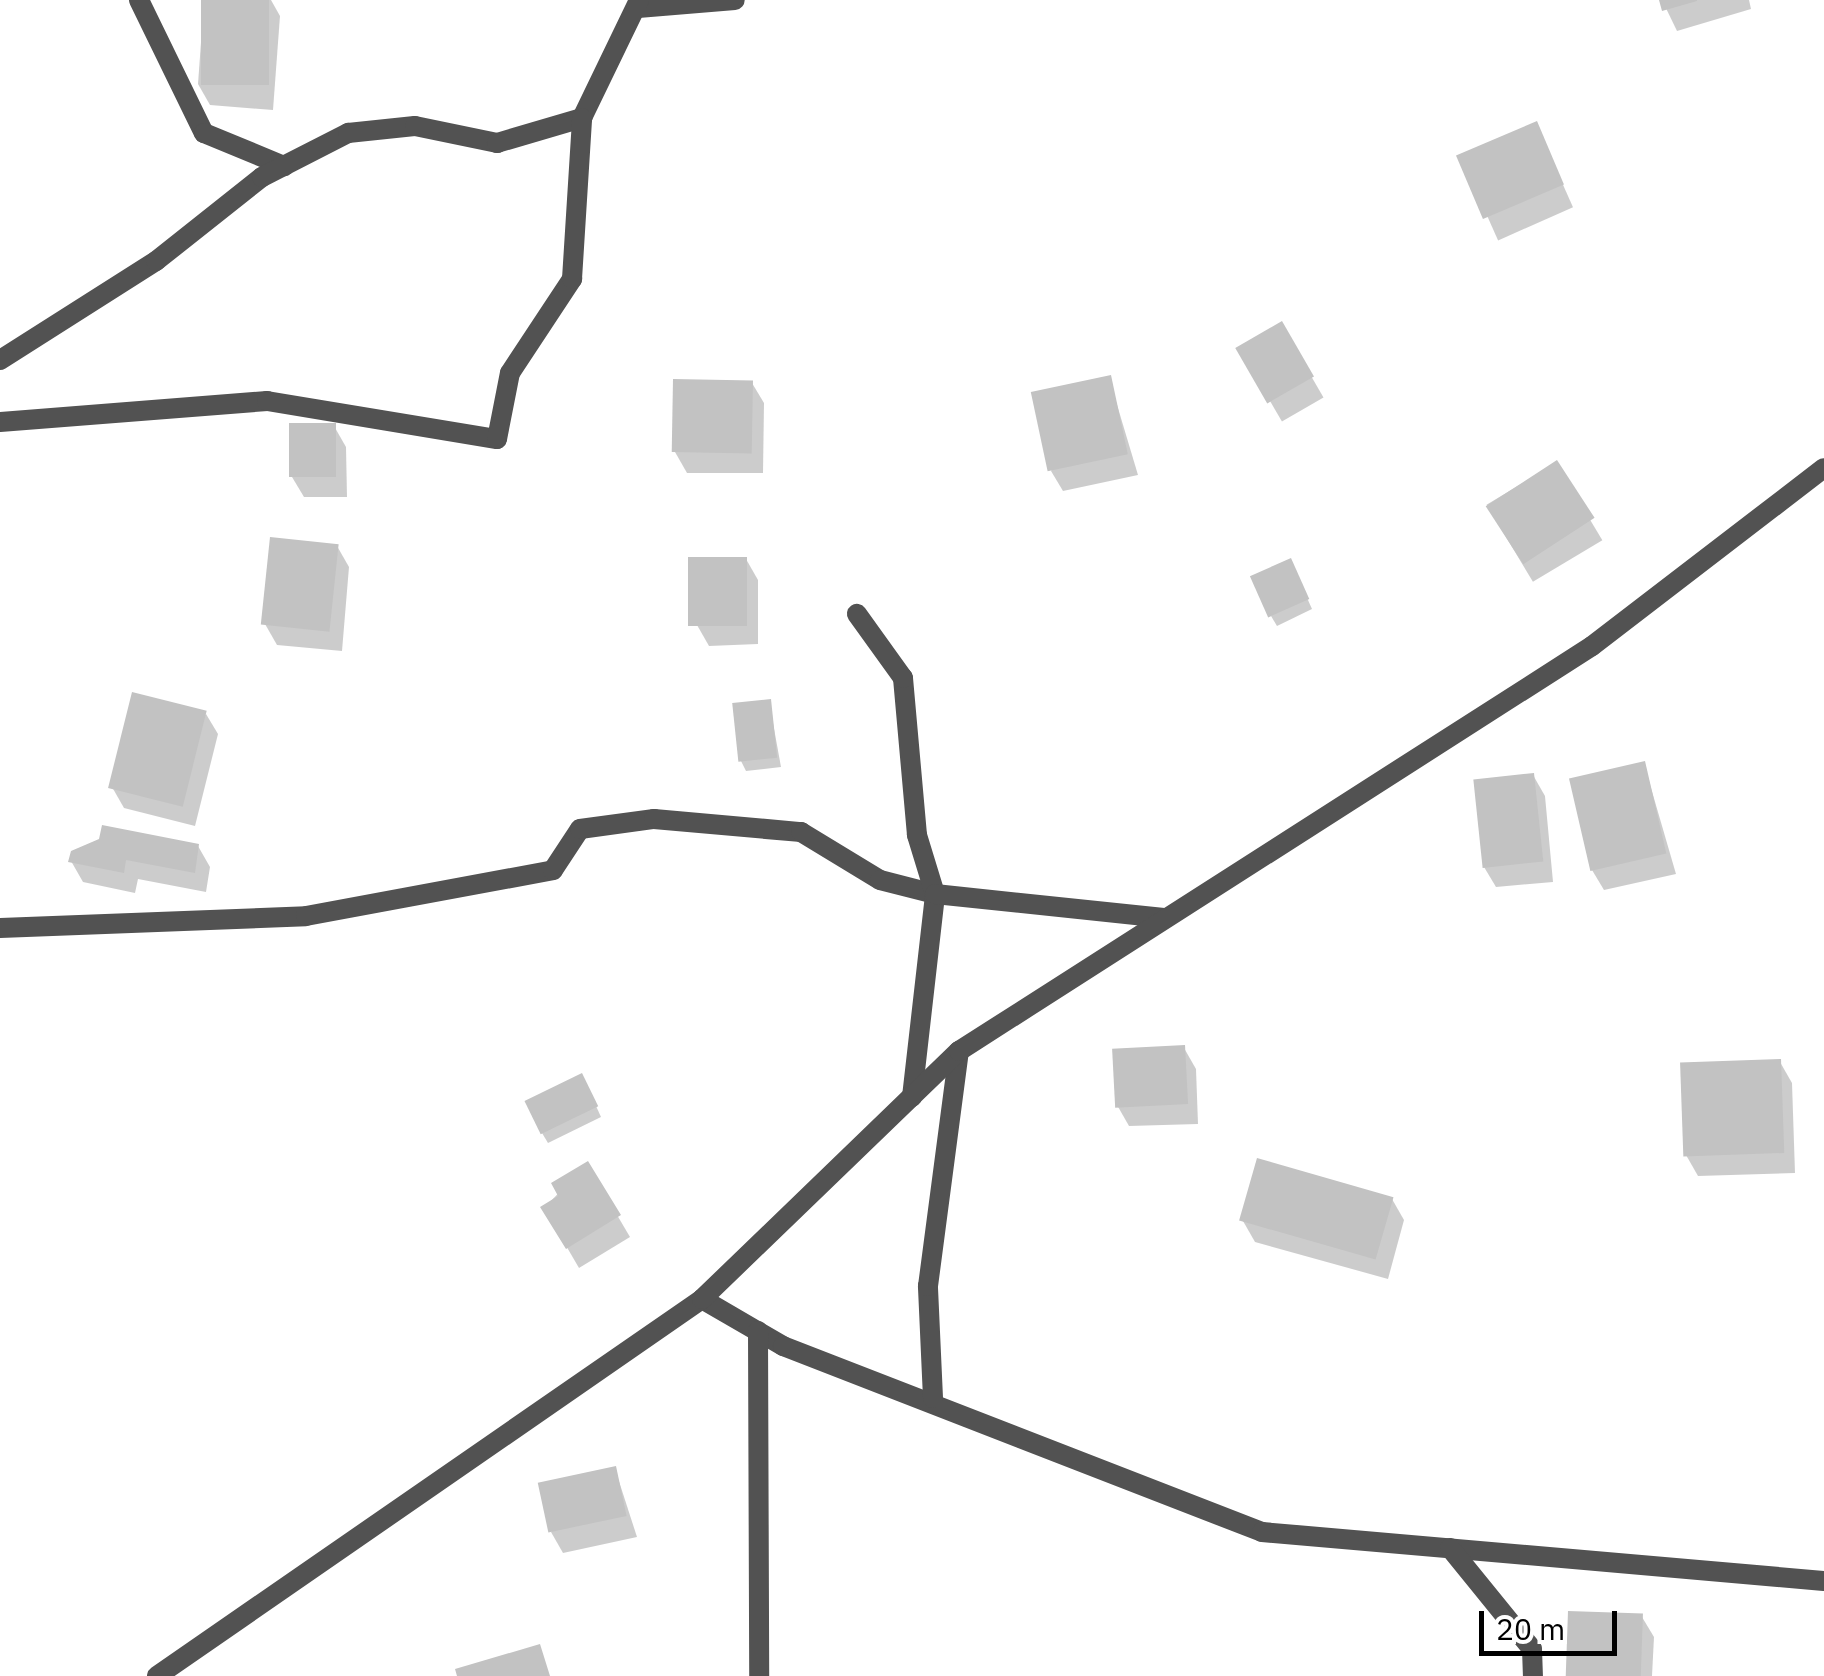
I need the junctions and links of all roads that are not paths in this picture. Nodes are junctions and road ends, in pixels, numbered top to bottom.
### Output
1 (139, 0) edge
2 (735, 0) edge
3 (638, 4) edge
4 (582, 118) junction
5 (284, 166) junction
6 (0, 360) edge
7 (0, 422) edge
8 (1824, 468) edge
9 (858, 614) dead end
10 (935, 894) junction
11 (1164, 918) junction
12 (0, 928) edge
13 (959, 1051) junction
14 (912, 1096) junction
15 (702, 1298) junction
16 (758, 1332) junction
17 (933, 1398) junction
18 (1450, 1548) junction
19 (1824, 1581) edge
20 (157, 1676) edge
21 (759, 1676) edge
22 (1533, 1676) edge

1 - 5 street
2 - 3 street
3 - 4 street
4 - 5 street
4 - 7 street
5 - 6 street
8 - 11 street
9 - 10 street
10 - 11 street
10 - 12 street
10 - 14 street
11 - 13 street
13 - 14 street
13 - 17 street
14 - 15 street
15 - 16 street
15 - 20 street
16 - 17 street
16 - 21 street
17 - 18 street
18 - 19 street
18 - 22 street

